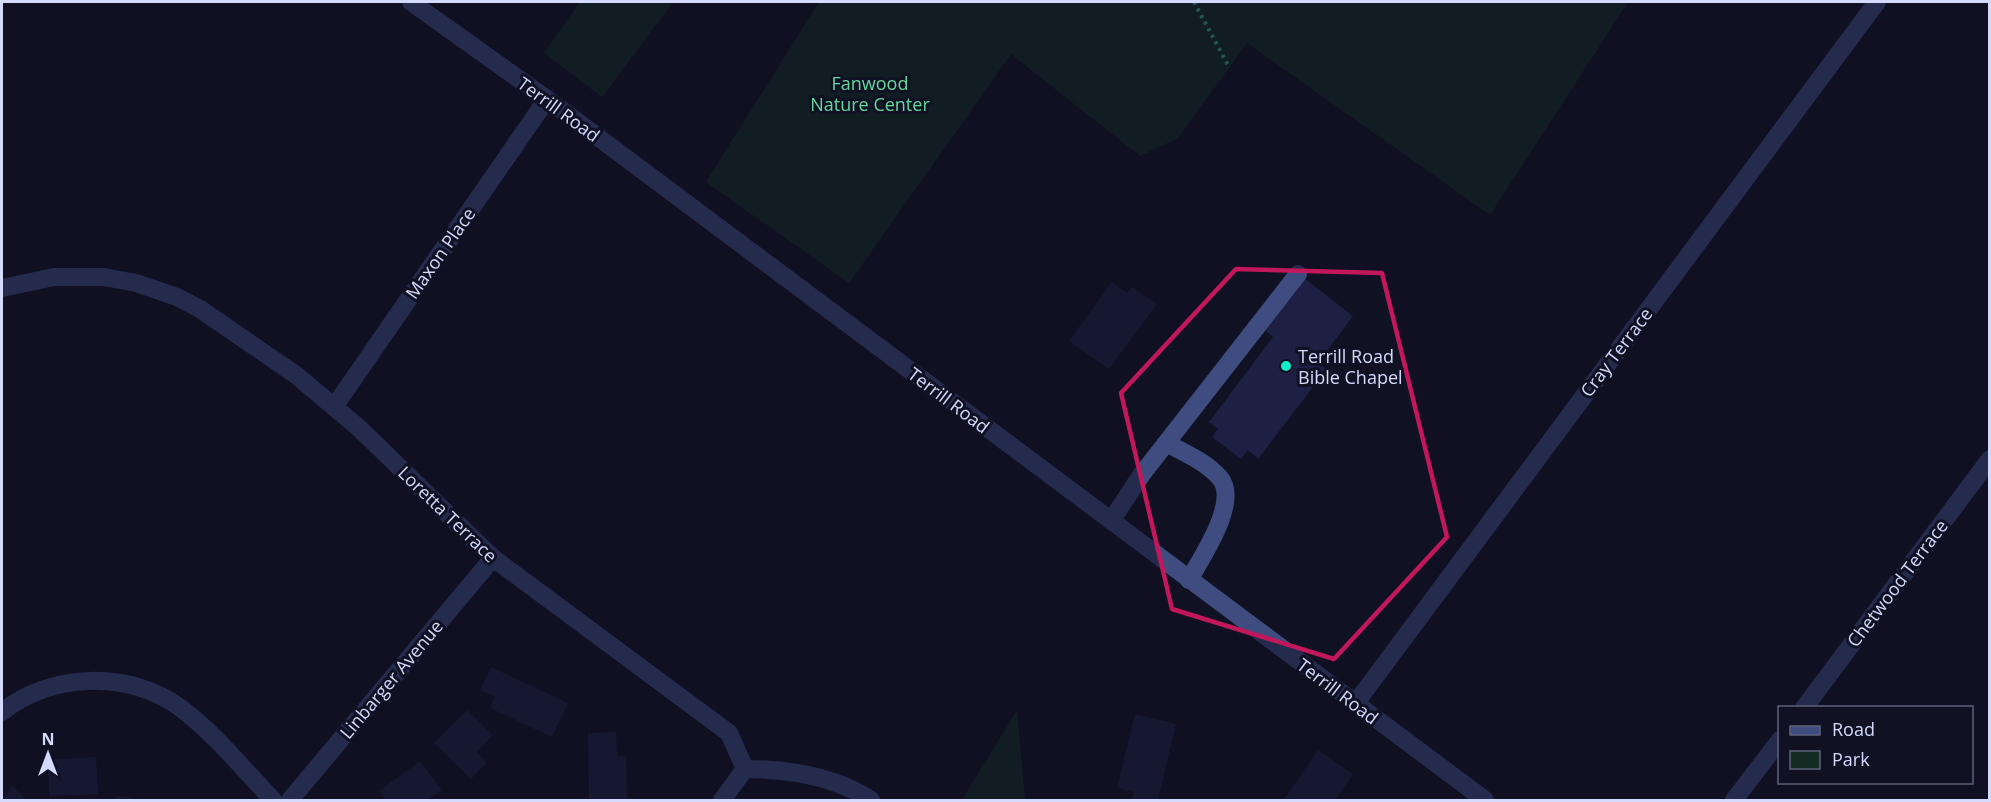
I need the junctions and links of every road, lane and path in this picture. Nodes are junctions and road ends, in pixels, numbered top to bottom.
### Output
1 (411, 2) edge
2 (1194, 2) edge
3 (1877, 2) edge
4 (1229, 67) dead end
5 (547, 99) junction
6 (1298, 274) dead end
7 (2, 288) edge
8 (334, 407) junction
9 (1166, 443) junction
10 (1989, 459) edge
11 (1111, 521) junction
12 (493, 558) junction
13 (1189, 580) junction
14 (1355, 704) junction
15 (1805, 706) edge
16 (2, 712) edge
17 (1778, 741) edge
18 (745, 769) junction
19 (1473, 797) edge
20 (273, 801) edge
21 (290, 801) edge
22 (722, 801) edge
23 (871, 801) edge
24 (1734, 801) edge

1 - 5 street, Terrill Road
2 - 4 path
3 - 14 street, Cray Terrace
5 - 8 street, Maxon Place
5 - 11 street, Terrill Road
6 - 9 street
7 - 8 street, Loretta Terrace
8 - 12 street, Loretta Terrace
9 - 11 street
9 - 13 street
10 - 15 street, Chetwood Terrace
11 - 13 street, Terrill Road
12 - 18 street, Loretta Terrace
12 - 21 street, Linbarger Avenue
13 - 14 street, Terrill Road
14 - 19 street, Terrill Road
16 - 20 street
17 - 24 street
18 - 22 street
18 - 23 street

